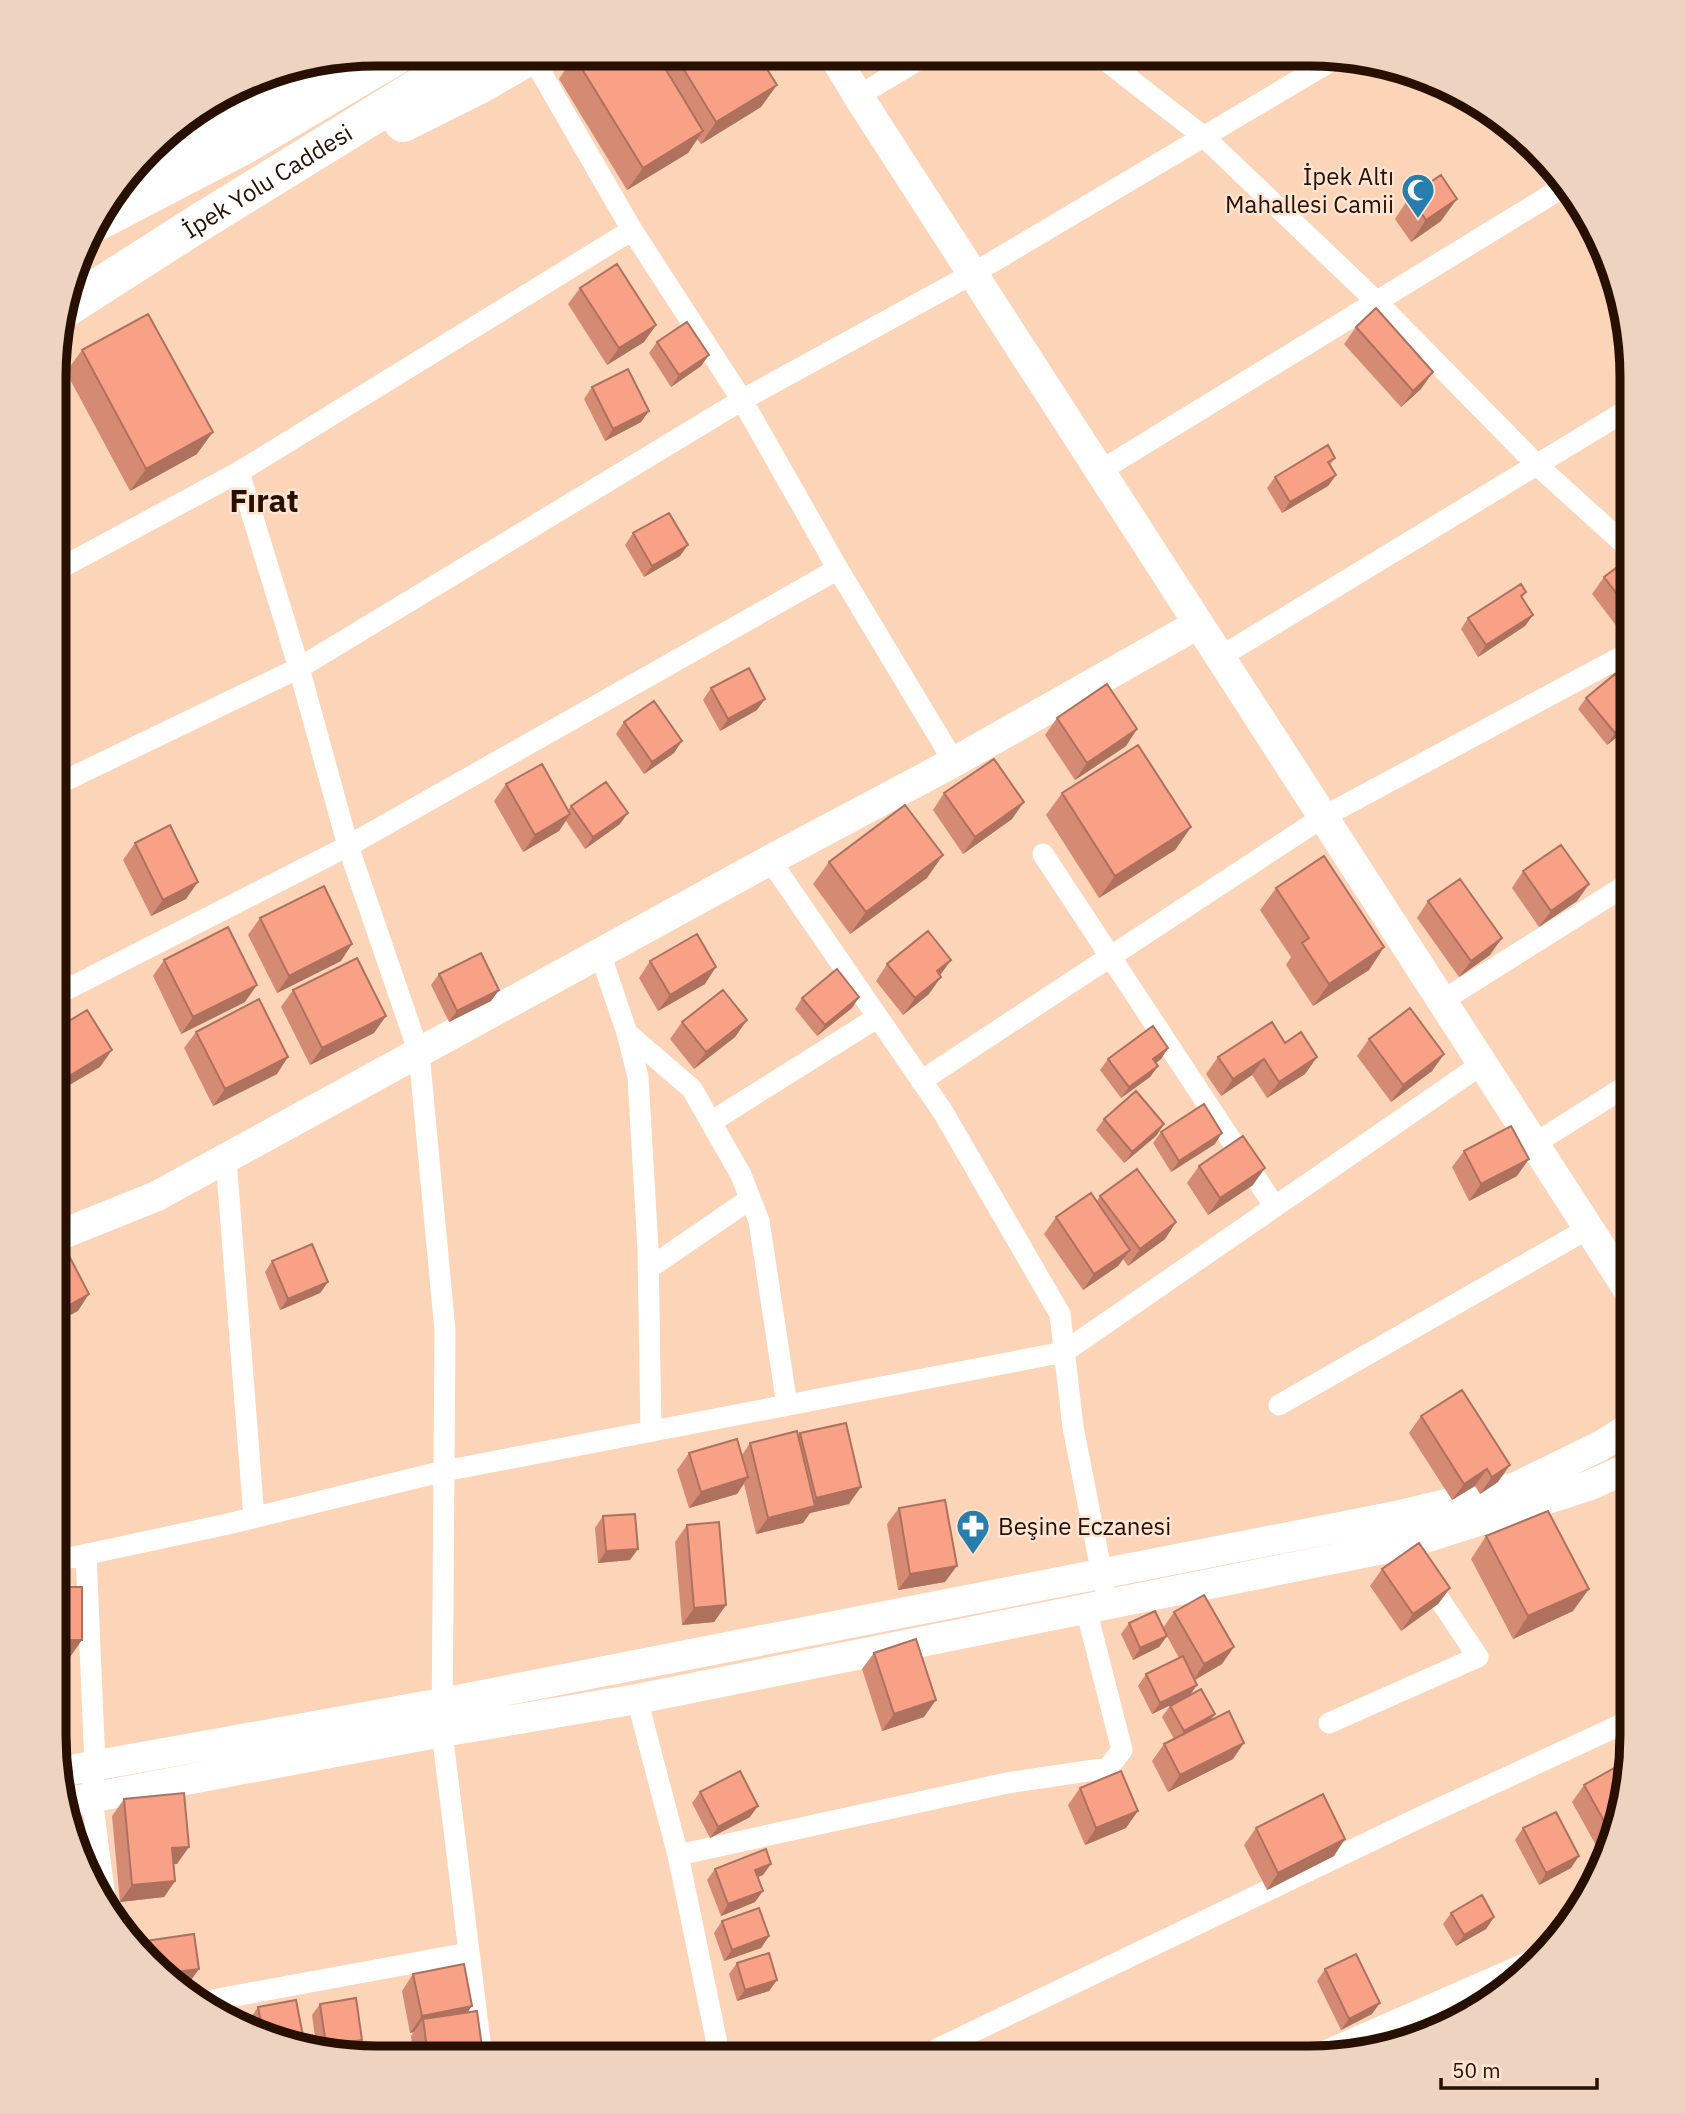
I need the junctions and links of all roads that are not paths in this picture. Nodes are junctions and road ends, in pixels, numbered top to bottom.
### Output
1 (379, 66) edge
2 (453, 66) edge
3 (512, 66) edge
4 (537, 66) edge
5 (840, 66) edge
6 (908, 66) edge
7 (1113, 66) edge
8 (1322, 67) edge
9 (310, 74) edge
10 (858, 96) junction
11 (1204, 137) junction
12 (149, 166) edge
13 (1557, 191) edge
14 (114, 213) edge
15 (194, 226) junction
16 (632, 230) junction
17 (972, 274) junction
18 (76, 302) edge
19 (1377, 302) junction
20 (742, 400) junction
21 (1620, 414) edge
22 (1537, 465) junction
23 (1100, 471) junction
24 (239, 472) junction
25 (1620, 540) edge
26 (66, 565) edge
27 (838, 569) junction
28 (1198, 624) junction
29 (1220, 656) junction
30 (1620, 657) edge
31 (299, 668) junction
32 (954, 762) junction
33 (66, 780) edge
34 (1323, 817) junction
35 (348, 846) junction
36 (1043, 854) dead end
37 (770, 860) junction
38 (1620, 889) edge
39 (600, 953) junction
40 (1110, 958) junction
41 (66, 990) edge
42 (1442, 1001) junction
43 (878, 1017) junction
44 (626, 1033) junction
45 (419, 1052) junction
46 (1482, 1063) junction
47 (921, 1081) junction
48 (1620, 1090) edge
49 (711, 1122) junction
50 (1534, 1144) junction
51 (226, 1159) junction
52 (750, 1199) junction
53 (1275, 1207) junction
54 (1589, 1228) junction
55 (66, 1233) edge
56 (1620, 1258) edge
57 (648, 1269) junction
58 (1064, 1352) junction
59 (787, 1405) junction
60 (1279, 1405) dead end
61 (651, 1431) junction
62 (1620, 1434) edge
63 (444, 1471) junction
64 (1620, 1471) edge
65 (254, 1518) junction
66 (1403, 1545) junction
67 (86, 1554) junction
68 (66, 1558) edge
69 (1102, 1574) junction
70 (1097, 1607) junction
71 (637, 1699) junction
72 (442, 1717) junction
73 (1329, 1723) dead end
74 (1620, 1725) edge
75 (95, 1765) junction
76 (68, 1770) edge
77 (78, 1801) edge
78 (678, 1855) junction
79 (95, 1865) edge
80 (468, 1953) junction
81 (1516, 1967) edge
82 (227, 2008) edge
83 (1339, 2045) edge
84 (480, 2046) edge
85 (718, 2046) edge
86 (943, 2046) edge

1 - 14 highway, İpek Yolu Caddesi
2 - 15 highway, İpek Yolu Caddesi
3 - 15 highway
4 - 16 street
5 - 10 street
6 - 10 street
7 - 11 street
8 - 11 street
9 - 12 highway
10 - 17 street
11 - 17 street
11 - 19 street
13 - 19 street
15 - 18 highway, İpek Yolu Caddesi
16 - 20 street
16 - 24 street
17 - 20 street
17 - 23 street
19 - 22 street
19 - 23 street
20 - 27 street
20 - 31 street
21 - 22 street
22 - 25 street
22 - 29 street
23 - 28 street
24 - 26 street
24 - 31 street
27 - 32 street
27 - 35 street
28 - 29 street
28 - 32 street
29 - 34 street
30 - 34 street
31 - 33 street
31 - 35 street
32 - 37 street
34 - 40 street
34 - 42 street
35 - 41 street
35 - 45 street
36 - 40 street
37 - 39 street
37 - 43 street
38 - 42 street
39 - 44 street
39 - 45 street
40 - 47 street
40 - 53 street
42 - 46 street
43 - 47 street
43 - 49 street
44 - 49 street
44 - 57 street
45 - 51 street
45 - 63 street
46 - 50 street
46 - 53 street
47 - 58 street
48 - 50 street
49 - 52 street
50 - 54 street
51 - 55 street
51 - 65 street
52 - 57 street
52 - 59 street
53 - 58 street
54 - 56 street
54 - 60 street
57 - 61 street
58 - 59 street
58 - 69 street
59 - 61 street
61 - 63 street
62 - 69 street
63 - 65 street
63 - 72 street
64 - 66 street
65 - 67 street
66 - 70 street
66 - 73 street
67 - 68 street
67 - 75 street
69 - 70 street
69 - 72 street
70 - 71 street
70 - 78 street
71 - 72 street
71 - 78 street
72 - 75 street
72 - 77 street
72 - 80 street
74 - 86 street
75 - 76 street
75 - 77 street
77 - 79 street
78 - 85 street
80 - 82 street
80 - 84 street
81 - 83 street

